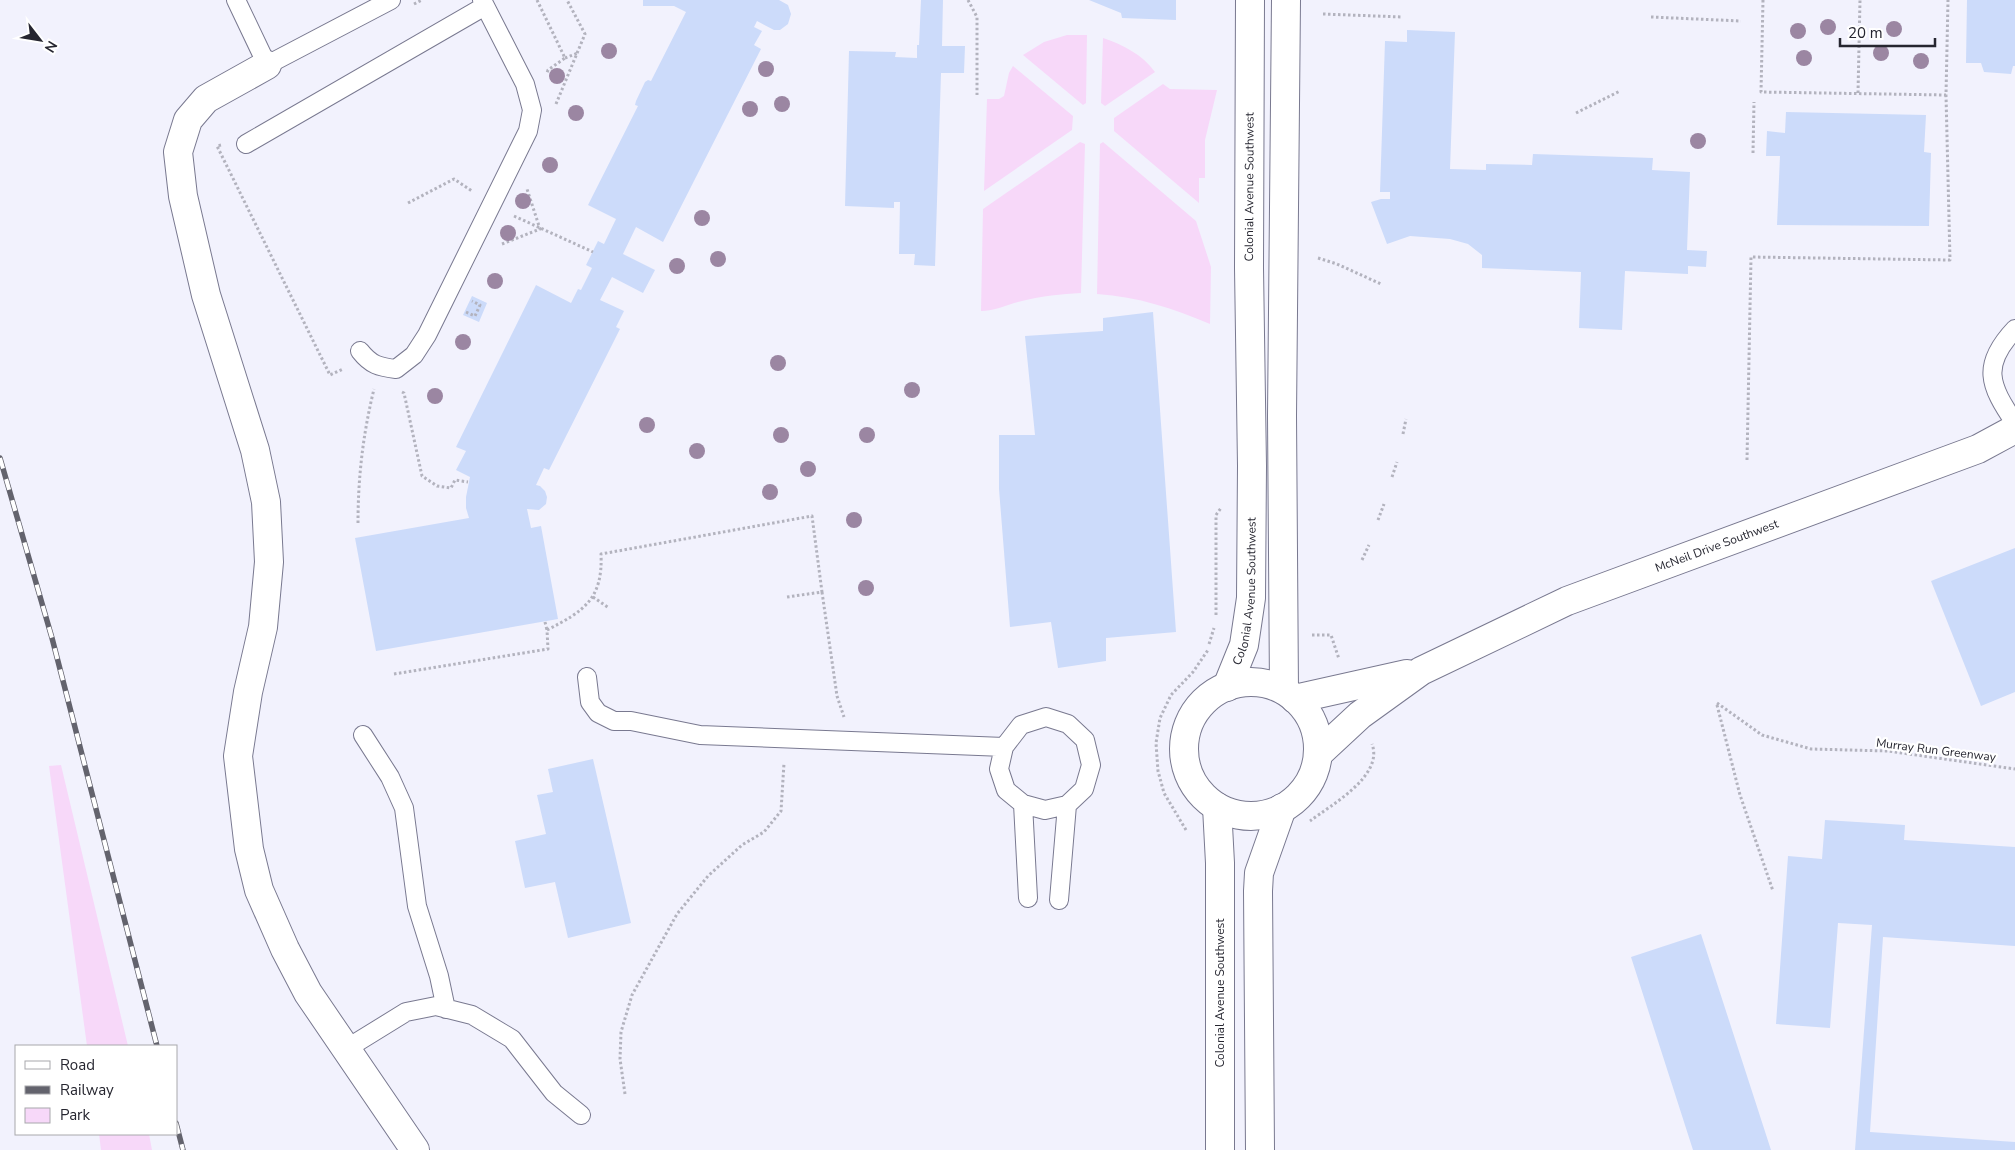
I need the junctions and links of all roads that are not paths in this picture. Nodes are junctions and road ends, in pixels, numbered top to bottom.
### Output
1 (236, 0) edge
2 (391, 0) edge
3 (1250, 0) edge
4 (1286, 0) edge
5 (484, 3) edge
6 (267, 65) junction
7 (246, 144) dead end
8 (2015, 329) edge
9 (360, 351) dead end
10 (2015, 422) edge
11 (2015, 429) edge
12 (1421, 671) junction
13 (587, 677) dead end
14 (1227, 687) junction
15 (1289, 695) junction
16 (363, 735) dead end
17 (1004, 747) junction
18 (1318, 754) junction
19 (1023, 804) junction
20 (1067, 805) junction
21 (1217, 806) junction
22 (1282, 808) junction
23 (1028, 898) dead end
24 (1059, 900) dead end
25 (446, 1009) junction
26 (346, 1049) junction
27 (581, 1115) dead end
28 (415, 1150) edge
29 (1220, 1150) edge
30 (1260, 1150) edge

1 - 6 lane
2 - 6 lane
3 - 14 main road, Colonial Avenue Southwest
4 - 15 main road
5 - 7 lane
5 - 9 lane
6 - 26 main road
8 - 10 lane
11 - 12 main road, McNeil Drive Southwest
12 - 15 main road, McNeil Drive Southwest
12 - 18 main road, McNeil Drive Southwest
13 - 17 lane
14 - 15 main road
14 - 21 main road
15 - 18 main road
16 - 25 lane
17 - 19 lane
17 - 20 lane
18 - 22 main road
19 - 20 lane
19 - 23 lane
20 - 24 lane
21 - 22 main road
21 - 29 main road, Colonial Avenue Southwest
22 - 30 main road
25 - 26 lane
25 - 27 lane
26 - 28 main road

